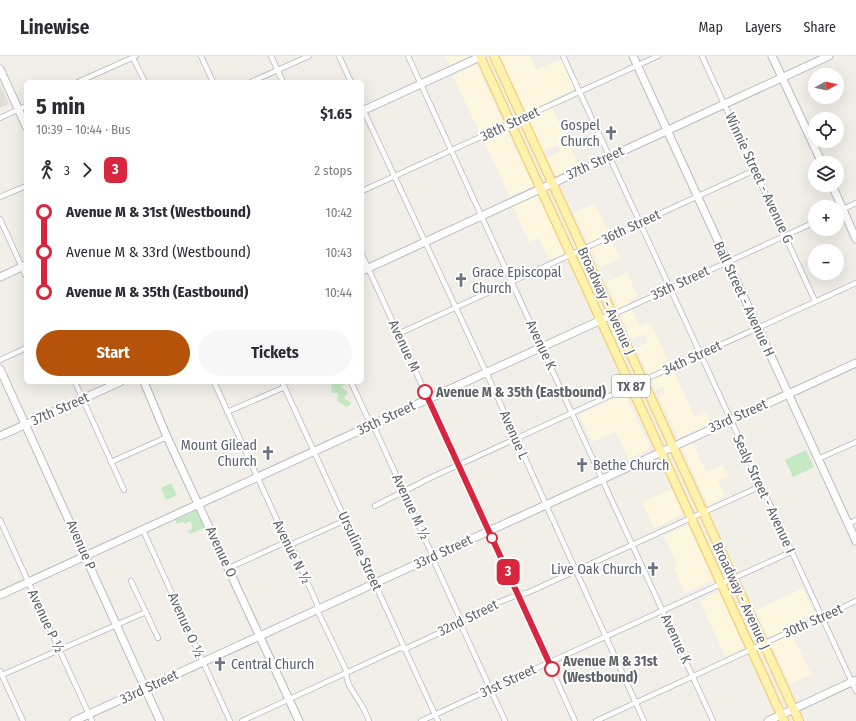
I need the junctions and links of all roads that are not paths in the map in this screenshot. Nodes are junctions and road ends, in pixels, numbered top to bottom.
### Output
1 (134, 56) edge
2 (201, 56) edge
3 (271, 56) edge
4 (308, 56) edge
5 (339, 56) edge
6 (408, 56) edge
7 (481, 56) edge
8 (494, 56) edge
9 (563, 56) edge
10 (633, 56) edge
11 (658, 56) edge
12 (702, 56) edge
13 (772, 56) edge
14 (829, 56) edge
15 (637, 66) junction
16 (0, 69) edge
17 (277, 70) junction
18 (782, 77) junction
19 (82, 80) edge
20 (144, 80) edge
21 (212, 80) edge
22 (255, 80) edge
23 (281, 80) edge
24 (350, 80) edge
25 (421, 84) junction
26 (580, 92) junction
27 (725, 104) junction
28 (24, 107) edge
29 (364, 109) edge
30 (18, 110) junction
31 (364, 111) edge
32 (0, 118) edge
33 (522, 118) junction
34 (24, 122) edge
35 (510, 123) junction
36 (666, 130) junction
37 (451, 150) junction
38 (819, 156) edge
39 (610, 157) junction
40 (755, 170) junction
41 (394, 177) junction
42 (552, 183) junction
43 (24, 187) edge
44 (540, 188) junction
45 (364, 191) edge
46 (697, 197) junction
47 (0, 198) edge
48 (856, 203) edge
49 (844, 208) edge
50 (481, 216) junction
51 (844, 217) edge
52 (0, 219) edge
53 (640, 223) junction
54 (808, 225) edge
55 (785, 235) junction
56 (856, 239) edge
57 (425, 242) junction
58 (583, 250) junction
59 (571, 255) junction
60 (727, 262) junction
61 (24, 266) edge
62 (365, 270) edge
63 (0, 277) edge
64 (512, 282) junction
65 (856, 283) edge
66 (670, 288) junction
67 (815, 301) junction
68 (456, 308) junction
69 (612, 314) junction
70 (601, 320) junction
71 (757, 328) junction
72 (398, 334) junction
73 (542, 347) junction
74 (24, 349) edge
75 (701, 355) junction
76 (0, 360) edge
77 (856, 362) edge
78 (0, 370) edge
79 (486, 372) junction
80 (643, 381) junction
81 (76, 384) edge
82 (116, 384) edge
83 (145, 384) edge
84 (215, 384) edge
85 (283, 384) edge
86 (352, 384) edge
87 (631, 386) junction
88 (285, 387) junction
89 (788, 394) junction
90 (83, 399) junction
91 (429, 399) junction
92 (227, 412) junction
93 (572, 413) junction
94 (730, 420) junction
95 (26, 424) junction
96 (371, 425) junction
97 (0, 436) edge
98 (167, 437) junction
99 (516, 439) junction
100 (856, 442) edge
101 (673, 446) junction
102 (314, 451) junction
103 (661, 452) junction
104 (818, 459) junction
105 (111, 462) junction
106 (459, 465) junction
107 (257, 478) junction
108 (602, 479) junction
109 (761, 486) junction
110 (124, 490) dead end
111 (403, 491) junction
112 (199, 504) junction
113 (546, 505) junction
114 (376, 506) dead end
115 (703, 512) junction
116 (691, 517) junction
117 (0, 520) edge
118 (346, 520) junction
119 (856, 520) edge
120 (848, 524) junction
121 (143, 530) junction
122 (489, 531) junction
123 (856, 541) edge
124 (288, 544) junction
125 (632, 545) junction
126 (791, 552) junction
127 (86, 556) junction
128 (432, 557) junction
129 (229, 568) junction
130 (576, 571) junction
131 (733, 578) junction
132 (131, 580) dead end
133 (28, 582) junction
134 (721, 583) junction
135 (375, 584) junction
136 (518, 594) junction
137 (0, 595) edge
138 (856, 602) edge
139 (317, 610) junction
140 (663, 610) junction
141 (146, 612) junction
142 (821, 617) junction
143 (461, 622) junction
144 (116, 624) junction
145 (260, 636) junction
146 (606, 636) junction
147 (158, 638) dead end
148 (764, 644) junction
149 (59, 649) junction
150 (405, 649) junction
151 (752, 649) junction
152 (203, 662) junction
153 (549, 662) junction
154 (1, 673) edge
155 (346, 673) junction
156 (693, 676) junction
157 (854, 681) edge
158 (145, 688) junction
159 (490, 689) junction
160 (856, 691) edge
161 (289, 699) junction
162 (636, 703) junction
163 (794, 709) junction
164 (435, 714) junction
165 (90, 718) edge
166 (783, 718) edge
167 (23, 721) edge
168 (74, 721) edge
169 (160, 721) edge
170 (230, 721) edge
171 (242, 721) edge
172 (299, 721) edge
173 (369, 721) edge
174 (421, 721) edge
175 (438, 721) edge
176 (505, 721) edge
177 (575, 721) edge
178 (596, 721) edge
179 (644, 721) edge
180 (714, 721) edge
181 (768, 721) edge
182 (799, 721) edge

1 - 19 street
1 - 20 street
2 - 21 street
3 - 17 street
4 - 17 street
5 - 24 street
6 - 25 street, Avenue K
7 - 25 street
7 - 35 main road, Broadway - Avenue J / TX 87
8 - 33 main road, Broadway - Avenue J / TX 87
9 - 26 street, Sealy Street - Avenue I
10 - 15 street, Ball Street - Avenue H
11 - 15 street, 38th Street
12 - 27 street, Winnie Street - Avenue G
13 - 18 street
14 - 18 street, 37th Street
15 - 26 street, 38th Street
15 - 36 street, Ball Street - Avenue H
16 - 30 street
17 - 22 street
17 - 23 street
18 - 27 street, 37th Street
18 - 38 street
25 - 29 street
25 - 37 street, Avenue K
26 - 33 street, 38th Street
26 - 39 street, Sealy Street - Avenue I
27 - 36 street, 37th Street
27 - 40 street, Winnie Street - Avenue G
28 - 30 street
30 - 32 street
30 - 34 street
31 - 41 street, Avenue L
33 - 35 street, 38th Street
33 - 42 main road, Broadway - Avenue J / TX 87
35 - 37 street, 38th Street
35 - 44 main road, Broadway - Avenue J / TX 87
36 - 39 street, 37th Street
36 - 46 street, Ball Street - Avenue H
37 - 41 street, 38th Street
37 - 50 street, Avenue K
39 - 42 street, 37th Street
39 - 53 street, Sealy Street - Avenue I
40 - 46 street, 36th Street
40 - 55 street, Winnie Street - Avenue G
41 - 45 street, 38th Street
41 - 57 street, Avenue L
42 - 44 street, 37th Street
42 - 58 main road, Broadway - Avenue J / TX 87
43 - 47 street
44 - 50 street, 37th Street
44 - 59 main road, Broadway - Avenue J / TX 87
46 - 53 street, 36th Street
46 - 60 street, Ball Street - Avenue H
48 - 49 street
50 - 57 street, 37th Street
50 - 64 street, Avenue K
51 - 56 street
52 - 61 street
53 - 58 street, 36th Street
53 - 66 street, Sealy Street - Avenue I
54 - 55 street, 35th Street
55 - 60 street, 35th Street
55 - 67 street, Winnie Street - Avenue G
57 - 62 street, 37th Street
57 - 68 street, Avenue L
58 - 59 street, 36th Street
58 - 69 main road, Broadway - Avenue J / TX 87
59 - 64 street, 36th Street
59 - 70 main road, Broadway - Avenue J / TX 87
60 - 66 street, 35th Street
60 - 71 street, Ball Street - Avenue H
61 - 63 street
62 - 72 street, Avenue M
64 - 68 street, 36th Street
64 - 73 street, Avenue K
65 - 67 street, 34th Street
66 - 69 street, 35th Street
66 - 75 street, Sealy Street - Avenue I
67 - 71 street, 34th Street
68 - 72 street, 36th Street
68 - 79 street, Avenue L
69 - 70 street, 35th Street
69 - 80 main road, Broadway - Avenue J / TX 87
70 - 73 street, 35th Street
70 - 87 main road, Broadway - Avenue J / TX 87
71 - 75 street, 34th Street
71 - 89 street, Ball Street - Avenue H
72 - 91 street, Avenue M
73 - 79 street, 35th Street
73 - 93 street, Avenue K
74 - 76 street
75 - 80 street, 34th Street
75 - 94 street, Sealy Street - Avenue I
77 - 89 street, 33rd Street
78 - 95 street, Avenue P
79 - 91 street, 35th Street
79 - 99 street, Avenue L
80 - 87 street, 34th Street
80 - 101 main road, Broadway - Avenue J / TX 87
81 - 90 street
82 - 90 street, 37th Street
83 - 98 street, Avenue O
84 - 92 street, Avenue N ½
85 - 88 street, Ursuline Street
86 - 96 street, Avenue M ½
87 - 93 street, 34th Street
87 - 103 main road, Broadway - Avenue J / TX 87
88 - 92 street
88 - 102 street, Ursuline Street
89 - 94 street, 33rd Street
89 - 104 street, Ball Street - Avenue H
90 - 95 street, 37th Street
90 - 105 street
91 - 96 street, 35th Street
91 - 106 street, Avenue M
92 - 107 street, Avenue N ½
93 - 99 street, 34th Street
93 - 108 street, Avenue K
94 - 101 street, 33rd Street
94 - 109 street, Sealy Street - Avenue I
95 - 97 street, 37th Street
95 - 127 street, Avenue P
96 - 102 street, 35th Street
96 - 111 street, Avenue M ½
98 - 105 street
98 - 112 street, Avenue O
99 - 106 street, 34th Street
99 - 113 street, Avenue L
100 - 104 street
101 - 103 street, 33rd Street
101 - 115 main road, Broadway - Avenue J / TX 87
102 - 107 street, 35th Street
102 - 118 street, Ursuline Street
103 - 108 street, 33rd Street
103 - 116 main road, Broadway - Avenue J / TX 87
104 - 120 street, Ball Street - Avenue H
105 - 110 street
106 - 111 street, 34th Street
106 - 122 street, Avenue M
107 - 112 street, 35th Street
107 - 124 street, Avenue N ½
108 - 113 street, 33rd Street
108 - 125 street, Avenue K
109 - 115 street, 32nd Street
109 - 126 street, Sealy Street - Avenue I
111 - 114 street, 34th Street
111 - 128 street, Avenue M ½
112 - 121 street, 35th Street
112 - 129 street, Avenue O
113 - 122 street, 33rd Street
113 - 130 street, Avenue L
115 - 116 street, 32nd Street
115 - 131 main road, Broadway - Avenue J / TX 87
116 - 125 street, 32nd Street
116 - 134 main road, Broadway - Avenue J / TX 87
117 - 133 street, Avenue P ½
118 - 124 street
118 - 135 street, Ursuline Street
119 - 120 street
120 - 123 street, Ball Street - Avenue H
121 - 127 street, 35th Street
121 - 152 street, Avenue O ½
122 - 128 street, 33rd Street
122 - 136 street, Avenue M
124 - 129 street
124 - 139 street, Avenue N ½
125 - 130 street, 32nd Street
125 - 140 street, Avenue K
126 - 131 street, 31st Street
126 - 142 street, Sealy Street - Avenue I
127 - 133 street, 35th Street
127 - 144 street, Avenue P
128 - 135 street, 33rd Street
128 - 143 street, Avenue M ½
129 - 145 street, Avenue O
130 - 136 street, 32nd Street
130 - 146 street, Avenue L
131 - 134 street, 31st Street
131 - 148 main road, Broadway - Avenue J / TX 87
132 - 141 street
133 - 137 street, 35th Street
133 - 149 street, Avenue P ½
134 - 140 street, 31st Street
134 - 151 main road, Broadway - Avenue J / TX 87
135 - 139 street, 33rd Street
135 - 150 street, Ursuline Street
136 - 143 street, 32nd Street
136 - 153 street, Avenue M
138 - 142 street, 30th Street
139 - 145 street, 33rd Street
139 - 155 street, Avenue N ½
140 - 146 street, 31st Street
140 - 156 street, Avenue K
141 - 144 street
141 - 147 street
142 - 148 street, 30th Street
142 - 157 street, Sealy Street - Avenue I
143 - 150 street, 32nd Street
143 - 159 street, Avenue M ½
144 - 149 street
144 - 158 street, Avenue P
145 - 152 street, 33rd Street
145 - 161 street, Avenue O
146 - 153 street, 31st Street
146 - 162 street, Avenue L
148 - 151 street, 30th Street
148 - 163 main road, Broadway - Avenue J / TX 87
149 - 154 street
149 - 165 street, Avenue P ½
150 - 155 street, 32nd Street
150 - 164 street, Ursuline Street
151 - 156 street, 30th Street
151 - 166 main road, Broadway - Avenue J / TX 87
152 - 158 street, 33rd Street
152 - 170 street, Avenue O ½
153 - 159 street, 31st Street
153 - 177 street, Avenue M
154 - 167 street
155 - 161 street, 32nd Street
155 - 173 street, Avenue N ½
156 - 162 street, 30th Street
156 - 180 street, Avenue K
157 - 160 street, Sealy Street - Avenue I
157 - 163 street
158 - 165 street, 33rd Street
158 - 169 street, Avenue P
159 - 164 street, 31st Street
159 - 176 street, Avenue M ½
161 - 171 street, 32nd Street
161 - 172 street, Avenue O
162 - 178 street, 30th Street
162 - 179 street, Avenue L
163 - 166 street
163 - 182 main road, Broadway - Avenue J / TX 87
164 - 174 street, 31st Street
164 - 175 street, Ursuline Street
165 - 168 street, 33rd Street
166 - 181 street

